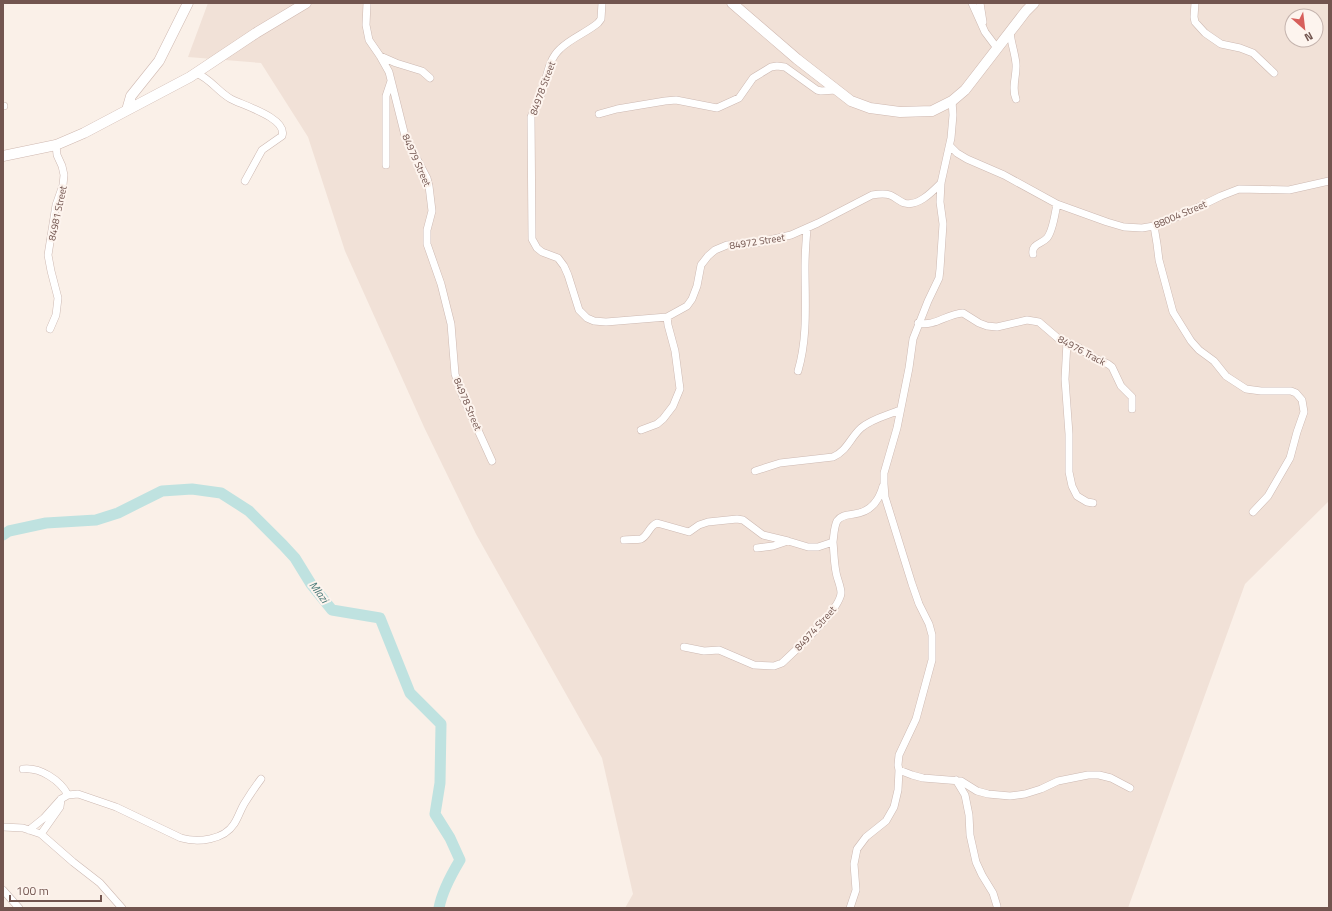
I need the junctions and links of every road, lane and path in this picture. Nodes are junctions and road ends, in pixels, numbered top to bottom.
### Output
1 (188, 3) edge
2 (306, 3) edge
3 (367, 3) edge
4 (602, 3) edge
5 (732, 3) edge
6 (972, 3) edge
7 (980, 3) edge
8 (1034, 3) edge
9 (1195, 3) edge
10 (985, 32) junction
11 (1010, 32) junction
12 (997, 48) junction
13 (380, 56) junction
14 (196, 73) junction
15 (1274, 74) dead end
16 (430, 78) dead end
17 (391, 81) junction
18 (836, 90) junction
19 (1016, 99) dead end
20 (952, 101) junction
21 (127, 110) junction
22 (599, 114) dead end
23 (56, 145) junction
24 (950, 146) junction
25 (3, 156) edge
26 (386, 165) dead end
27 (245, 181) dead end
28 (1329, 181) edge
29 (941, 183) junction
30 (1057, 204) junction
31 (1154, 226) junction
32 (807, 228) junction
33 (1033, 254) dead end
34 (667, 317) junction
35 (918, 323) junction
36 (50, 329) dead end
37 (1066, 342) junction
38 (452, 344) joint
39 (798, 372) dead end
40 (1132, 409) dead end
41 (900, 410) junction
42 (641, 430) dead end
43 (492, 461) dead end
44 (755, 472) dead end
45 (884, 484) junction
46 (1093, 502) dead end
47 (1253, 512) dead end
48 (624, 540) dead end
49 (788, 541) junction
50 (833, 542) junction
51 (756, 548) dead end
52 (684, 647) dead end
53 (23, 769) dead end
54 (899, 770) junction
55 (261, 779) dead end
56 (956, 780) junction
57 (1130, 788) dead end
58 (68, 795) junction
59 (61, 799) junction
60 (3, 827) edge
61 (29, 830) junction
62 (41, 834) junction
63 (3, 890) edge
64 (997, 906) dead end
65 (19, 908) edge
66 (122, 908) edge
67 (850, 908) edge

1 - 21 street
2 - 14 street
3 - 13 street, 84979 Street
4 - 34 street, 84978 Street
5 - 18 street
6 - 10 street
7 - 10 street
8 - 11 street
9 - 15 street
10 - 12 street
11 - 12 street
11 - 19 street
12 - 20 street
13 - 16 street
13 - 17 street, 84979 Street
14 - 21 street
14 - 27 street
17 - 26 street
17 - 38 street, 84979 Street
18 - 20 street
18 - 22 street
20 - 24 street
21 - 23 street
23 - 25 street
23 - 36 street, 84981 Street
24 - 29 street
24 - 30 street, 88004 Street
28 - 31 street, 88004 Street
29 - 32 street, 84972 Street
29 - 35 street
30 - 31 street, 88004 Street
30 - 33 street
31 - 47 street
32 - 34 street, 84972 Street
32 - 39 street
34 - 42 street
35 - 37 street, 84976 Track
35 - 41 street
37 - 40 street, 84976 Track
37 - 46 street
38 - 43 street, 84978 Street
41 - 44 street
41 - 45 street
45 - 50 street, 84974 Street
45 - 54 street
48 - 49 street
49 - 50 street
49 - 51 street
50 - 52 street, 84974 Street
53 - 58 street
54 - 56 street
54 - 67 street
55 - 58 street
56 - 57 street
56 - 64 street
58 - 59 street
59 - 61 street
59 - 62 street
60 - 61 street
61 - 62 street
62 - 66 street
63 - 65 street

